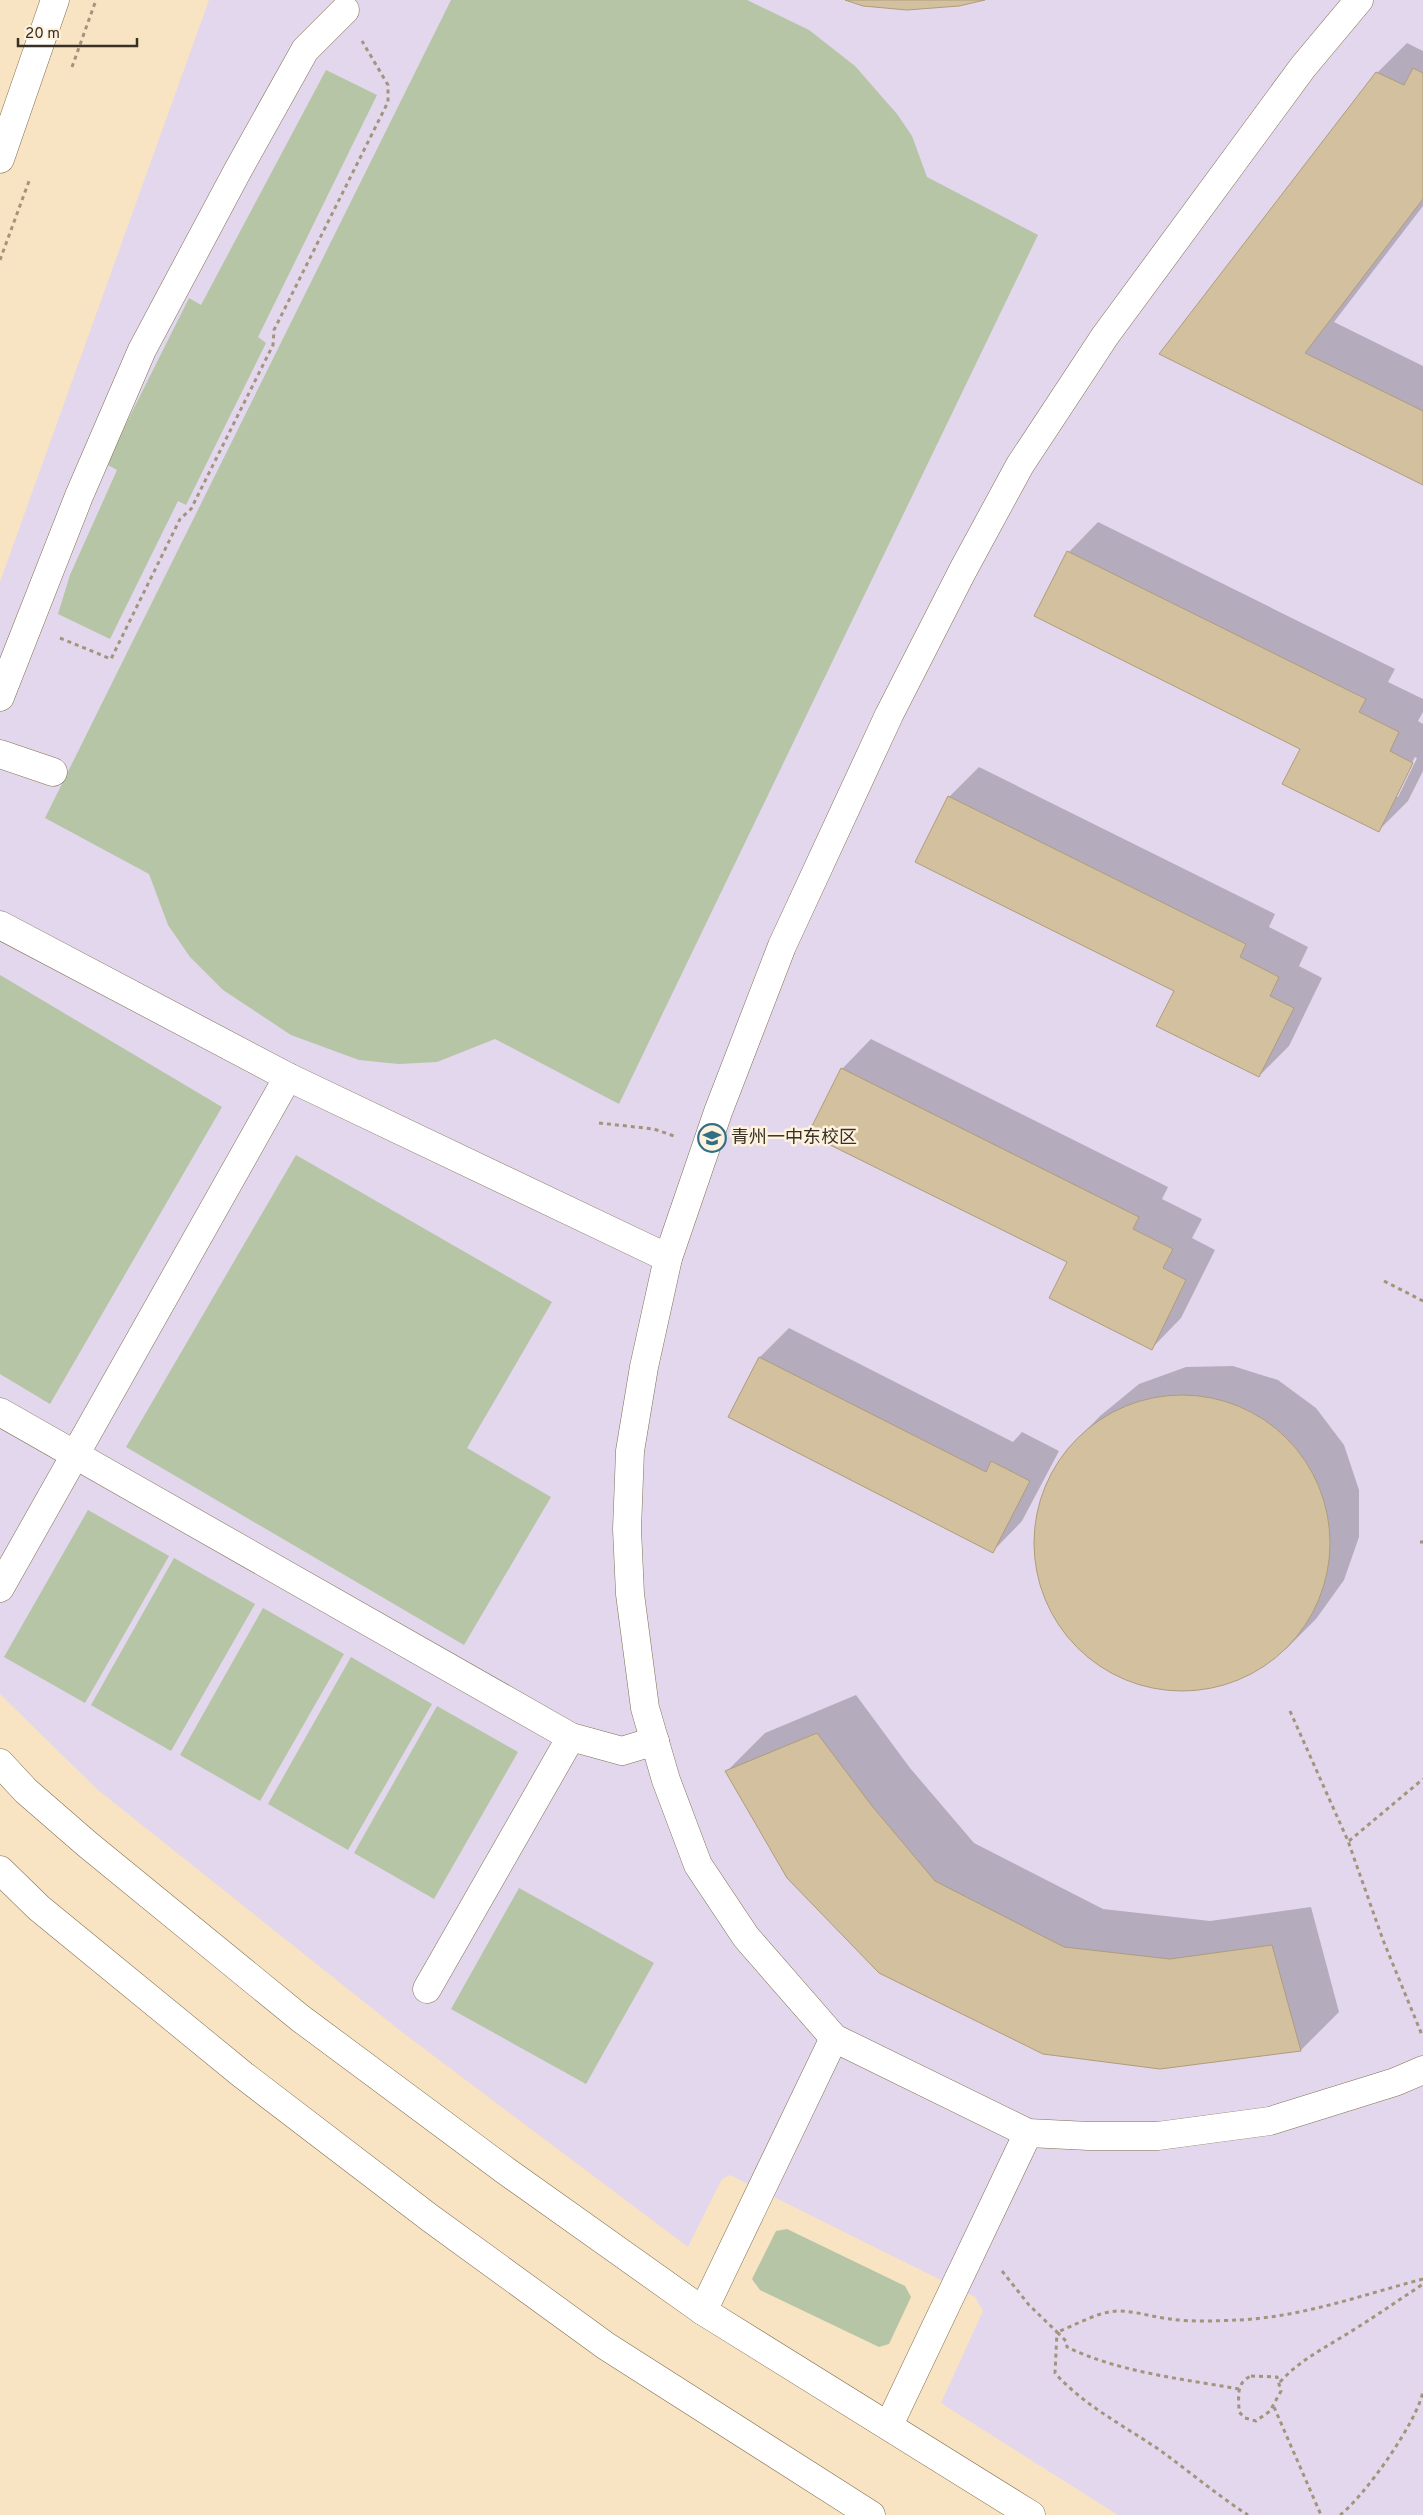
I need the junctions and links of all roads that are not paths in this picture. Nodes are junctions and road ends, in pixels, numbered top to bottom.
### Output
1 (55, 0) edge
2 (1359, 0) edge
3 (345, 10) road end
4 (0, 159) edge
5 (0, 697) edge
6 (0, 754) edge
7 (53, 772) dead end
8 (0, 925) edge
9 (288, 1077) junction
10 (668, 1258) junction
11 (0, 1412) edge
12 (75, 1453) junction
13 (0, 1588) edge
14 (571, 1737) junction
15 (655, 1741) junction
16 (0, 1763) edge
17 (0, 1870) edge
18 (427, 1989) dead end
19 (834, 2038) junction
20 (1423, 2070) edge
21 (1028, 2133) junction
22 (703, 2311) junction
23 (889, 2425) junction
24 (871, 2515) edge
25 (1031, 2515) edge

1 - 4 street
2 - 10 street
3 - 5 street
6 - 7 street
8 - 9 street
9 - 10 street
9 - 12 street
10 - 15 street
11 - 12 street
12 - 13 street
12 - 14 street
14 - 15 street
14 - 18 street
15 - 19 street
16 - 22 street
17 - 24 street
19 - 21 street
19 - 22 street
20 - 21 street
21 - 23 street
22 - 23 street
23 - 25 street

